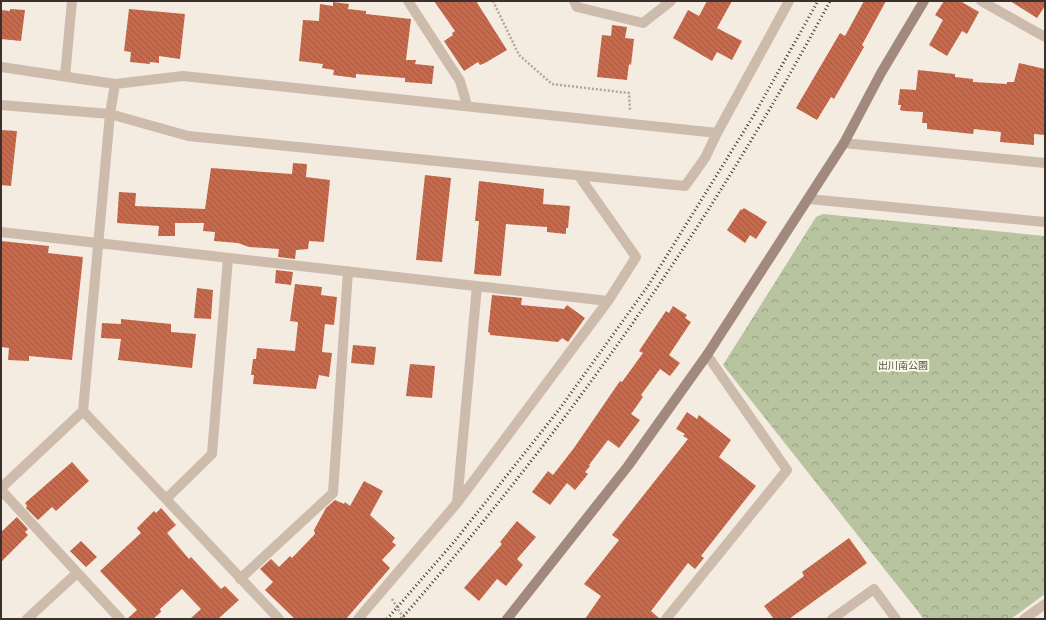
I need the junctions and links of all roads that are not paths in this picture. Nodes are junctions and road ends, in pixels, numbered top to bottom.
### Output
1 (72, 1) edge
2 (408, 1) edge
3 (671, 1) edge
4 (789, 1) edge
5 (924, 1) edge
6 (981, 1) edge
7 (577, 3) edge
8 (1045, 37) edge
9 (1, 67) edge
10 (65, 76) junction
11 (115, 84) junction
12 (1, 105) edge
13 (467, 105) junction
14 (110, 114) junction
15 (717, 133) junction
16 (844, 143) junction
17 (1045, 163) edge
18 (579, 176) junction
19 (809, 199) junction
20 (1045, 222) edge
21 (1, 232) edge
22 (99, 242) junction
23 (228, 258) junction
24 (348, 271) junction
25 (477, 286) junction
26 (608, 301) junction
27 (707, 355) junction
28 (83, 411) junction
29 (1, 489) edge
30 (166, 499) junction
31 (457, 503) junction
32 (77, 573) junction
33 (240, 579) junction
34 (1045, 604) edge
35 (27, 619) edge
36 (120, 619) edge
37 (279, 619) edge
38 (358, 619) edge
39 (508, 619) edge
40 (666, 619) edge
41 (832, 619) edge
42 (896, 619) edge
43 (1024, 619) edge

1 - 10 street
2 - 13 street
3 - 7 street
4 - 15 street
5 - 16 street
6 - 8 street
9 - 10 street
10 - 11 street
11 - 13 street
11 - 14 street
12 - 14 street
13 - 15 street
14 - 18 street
14 - 22 street
15 - 18 street
16 - 17 street
16 - 19 street
18 - 26 street
19 - 20 street
19 - 27 street
21 - 22 street
22 - 23 street
22 - 28 street
23 - 24 street
23 - 30 street
24 - 25 street
24 - 33 street
25 - 26 street
25 - 31 street
26 - 31 street
27 - 39 street
27 - 40 street
28 - 29 street
28 - 30 street
29 - 32 street
30 - 33 street
31 - 38 street
32 - 35 street
32 - 36 street
33 - 37 street
34 - 43 street
41 - 42 street

